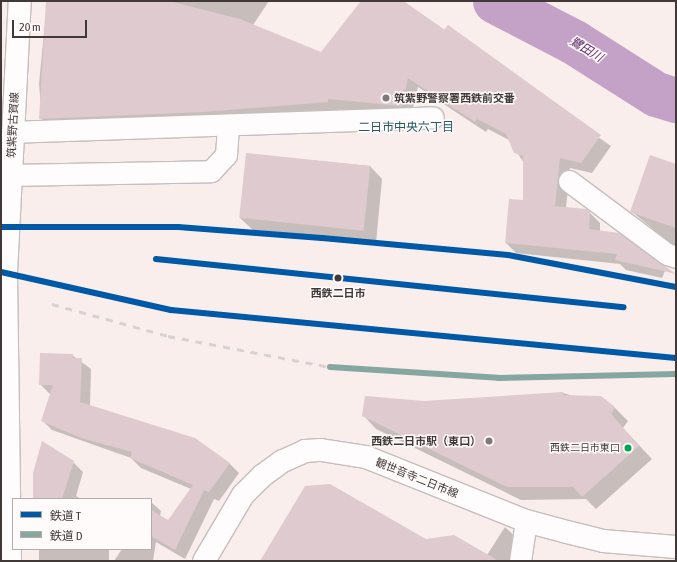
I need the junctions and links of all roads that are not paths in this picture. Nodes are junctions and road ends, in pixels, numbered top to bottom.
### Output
1 (20, 1) edge
2 (433, 117) dead end
3 (228, 125) junction
4 (12, 132) junction
5 (10, 175) junction
6 (569, 181) dead end
7 (676, 257) edge
8 (4, 352) edge
9 (526, 521) junction
10 (676, 547) edge
11 (10, 561) edge
12 (204, 561) edge
13 (520, 561) edge

1 - 4 main road, 筑紫野古賀線
2 - 3 street
3 - 4 street
3 - 5 street
4 - 5 main road, 筑紫野古賀線
5 - 8 main road, 筑紫野古賀線
6 - 7 street
8 - 11 main road, 筑紫野古賀線
9 - 10 main road, 観世音寺二日市線
9 - 12 main road, 観世音寺二日市線
9 - 13 street

